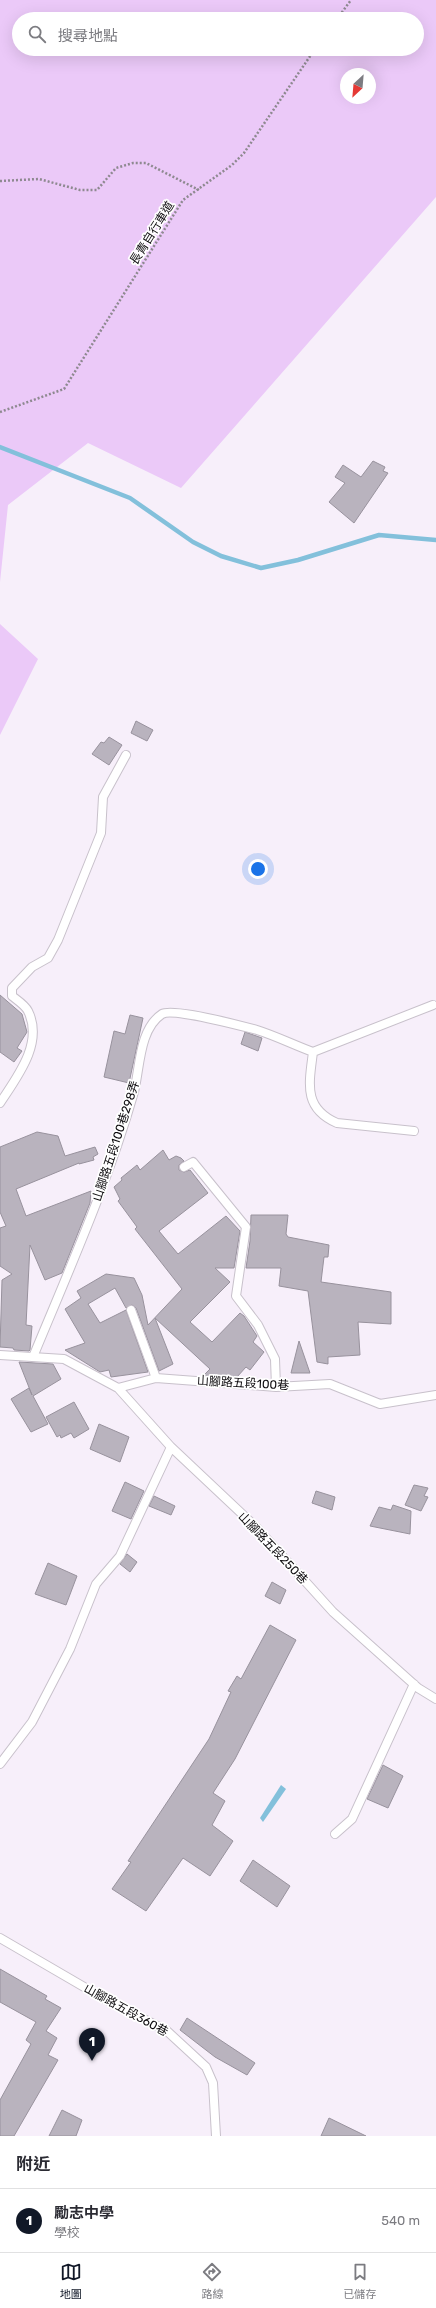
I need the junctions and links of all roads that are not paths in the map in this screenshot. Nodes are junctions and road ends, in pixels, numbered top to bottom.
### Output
1 (126, 755) dead end
2 (433, 1005) dead end
3 (313, 1052) junction
4 (0, 1103) edge
5 (414, 1131) dead end
6 (184, 1167) dead end
7 (131, 1310) dead end
8 (0, 1356) edge
9 (32, 1357) junction
10 (156, 1378) junction
11 (276, 1387) junction
12 (118, 1388) junction
13 (436, 1395) edge
14 (171, 1447) junction
15 (414, 1684) junction
16 (436, 1699) edge
17 (0, 1764) edge
18 (335, 1834) dead end
19 (0, 1938) edge
20 (216, 2136) edge

1 - 4 lane
2 - 3 lane
3 - 5 lane
3 - 9 lane, 山腳路五段100巷298弄
6 - 11 lane
7 - 10 lane
8 - 9 lane, 山腳路五段250巷
9 - 12 lane, 山腳路五段250巷
10 - 11 lane, 山腳路五段100巷
10 - 12 lane, 山腳路五段100巷
11 - 13 lane, 山腳路五段100巷
12 - 14 lane, 山腳路五段250巷
14 - 15 lane, 山腳路五段250巷
14 - 17 lane
15 - 16 lane, 山腳路五段250巷
15 - 18 lane
19 - 20 lane, 山腳路五段360巷

